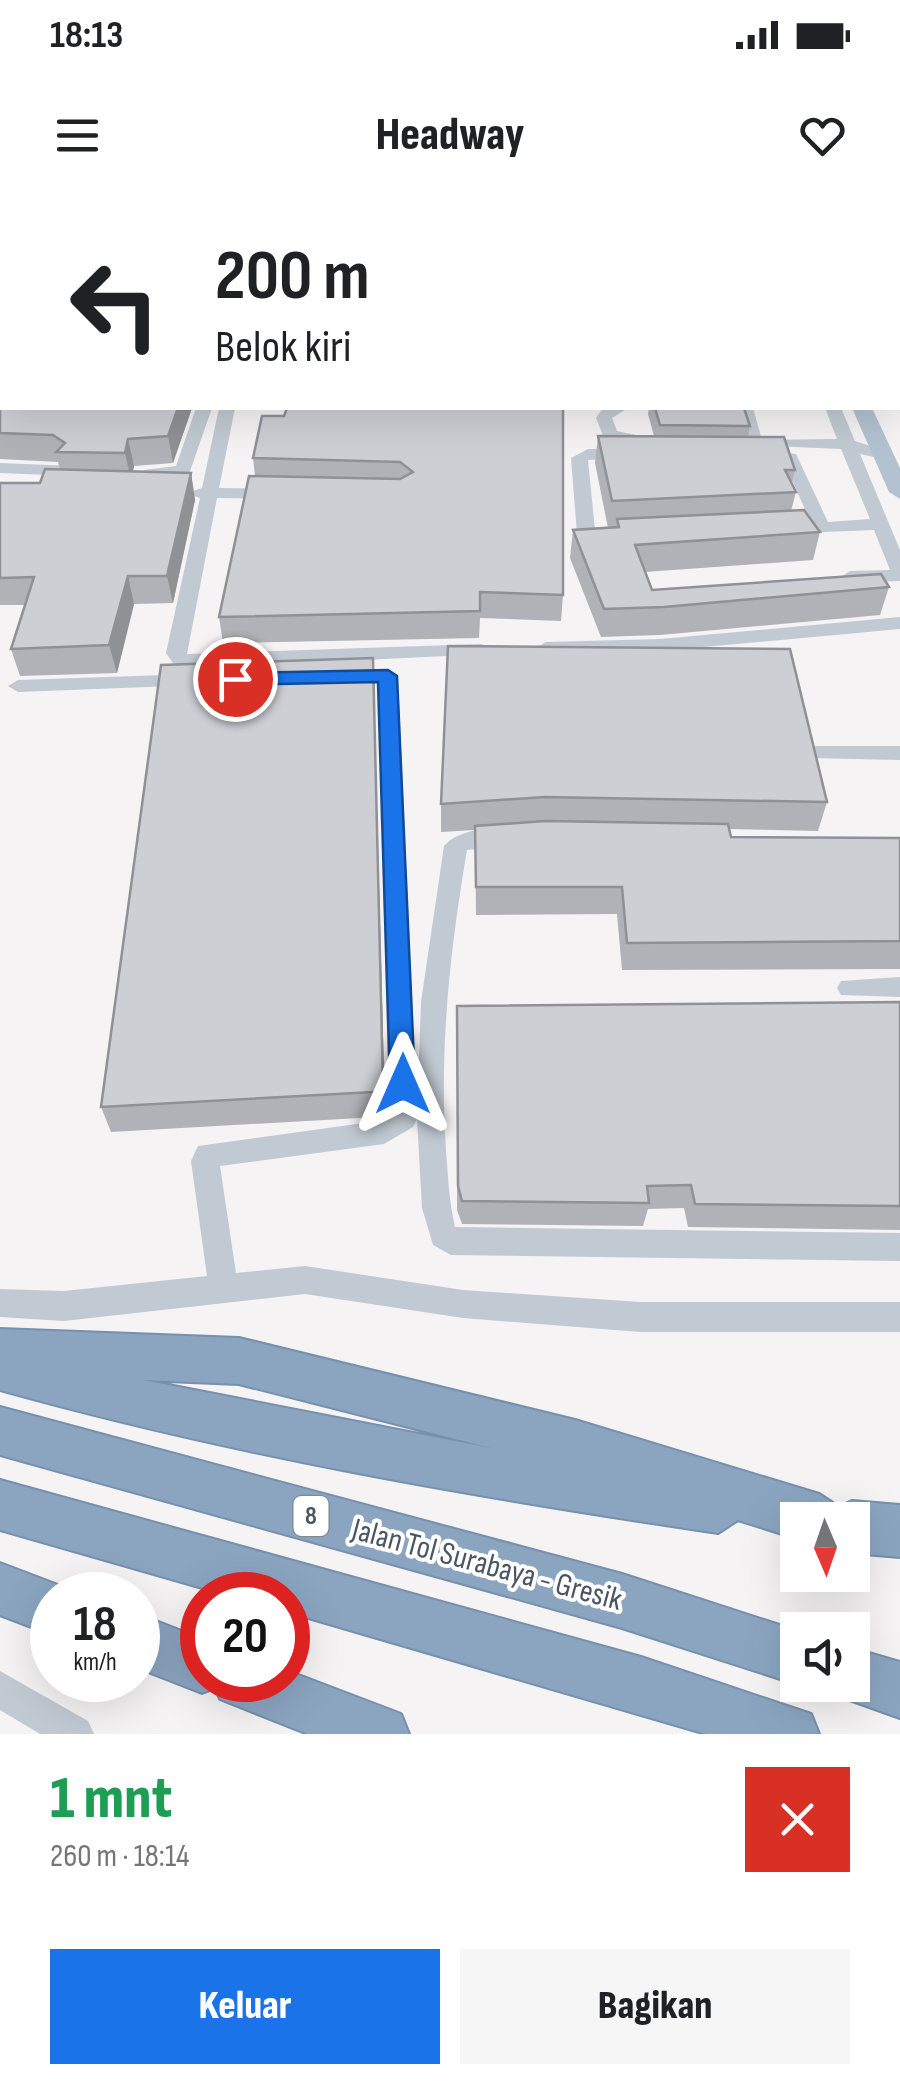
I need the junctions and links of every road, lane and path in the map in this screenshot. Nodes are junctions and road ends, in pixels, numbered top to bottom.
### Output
1 (203, 410) edge
2 (228, 410) edge
3 (609, 410) edge
4 (745, 410) edge
5 (834, 410) edge
6 (863, 410) edge
7 (194, 440) junction
8 (222, 440) junction
9 (847, 444) junction
10 (744, 446) junction
11 (882, 456) junction
12 (0, 468) edge
13 (96, 472) edge
14 (0, 486) edge
15 (76, 488) edge
16 (900, 492) edge
17 (210, 493) junction
18 (305, 494) edge
19 (879, 524) junction
20 (822, 528) junction
21 (767, 531) edge
22 (638, 537) edge
23 (900, 574) edge
24 (824, 579) edge
25 (900, 622) edge
26 (18, 686) dead end
27 (816, 753) edge
28 (900, 753) edge
29 (524, 838) edge
30 (900, 987) edge
31 (850, 988) dead end
32 (900, 1247) edge
33 (224, 1286) junction
34 (0, 1303) edge
35 (900, 1317) edge
36 (0, 1352) edge
37 (0, 1367) edge
38 (0, 1431) edge
39 (0, 1505) edge
40 (780, 1508) edge
41 (780, 1517) edge
42 (870, 1528) edge
43 (900, 1531) edge
44 (0, 1589) edge
45 (30, 1601) edge
46 (780, 1652) edge
47 (870, 1681) edge
48 (0, 1689) edge
49 (900, 1690) edge
50 (297, 1702) edge
51 (75, 1734) edge
52 (381, 1734) edge
53 (791, 1734) edge

1 - 7 street
2 - 8 street
3 - 22 street
4 - 10 street
5 - 9 street
6 - 11 main road
7 - 8 street
7 - 17 street
8 - 17 street
9 - 10 street
9 - 11 street
9 - 19 street
10 - 20 street
11 - 16 main road
12 - 13 street
14 - 15 street
17 - 18 street
17 - 25 street
19 - 20 street
19 - 23 street
20 - 21 street
23 - 24 street
26 - 33 street
27 - 28 street
29 - 32 street
30 - 31 street
33 - 34 street
33 - 35 street
36 - 40 highway
37 - 41 highway
38 - 46 highway, Jalan Tol Surabaya - Gresik / 8
39 - 53 highway
42 - 43 highway
44 - 45 highway
47 - 49 highway
48 - 51 street
50 - 52 highway

